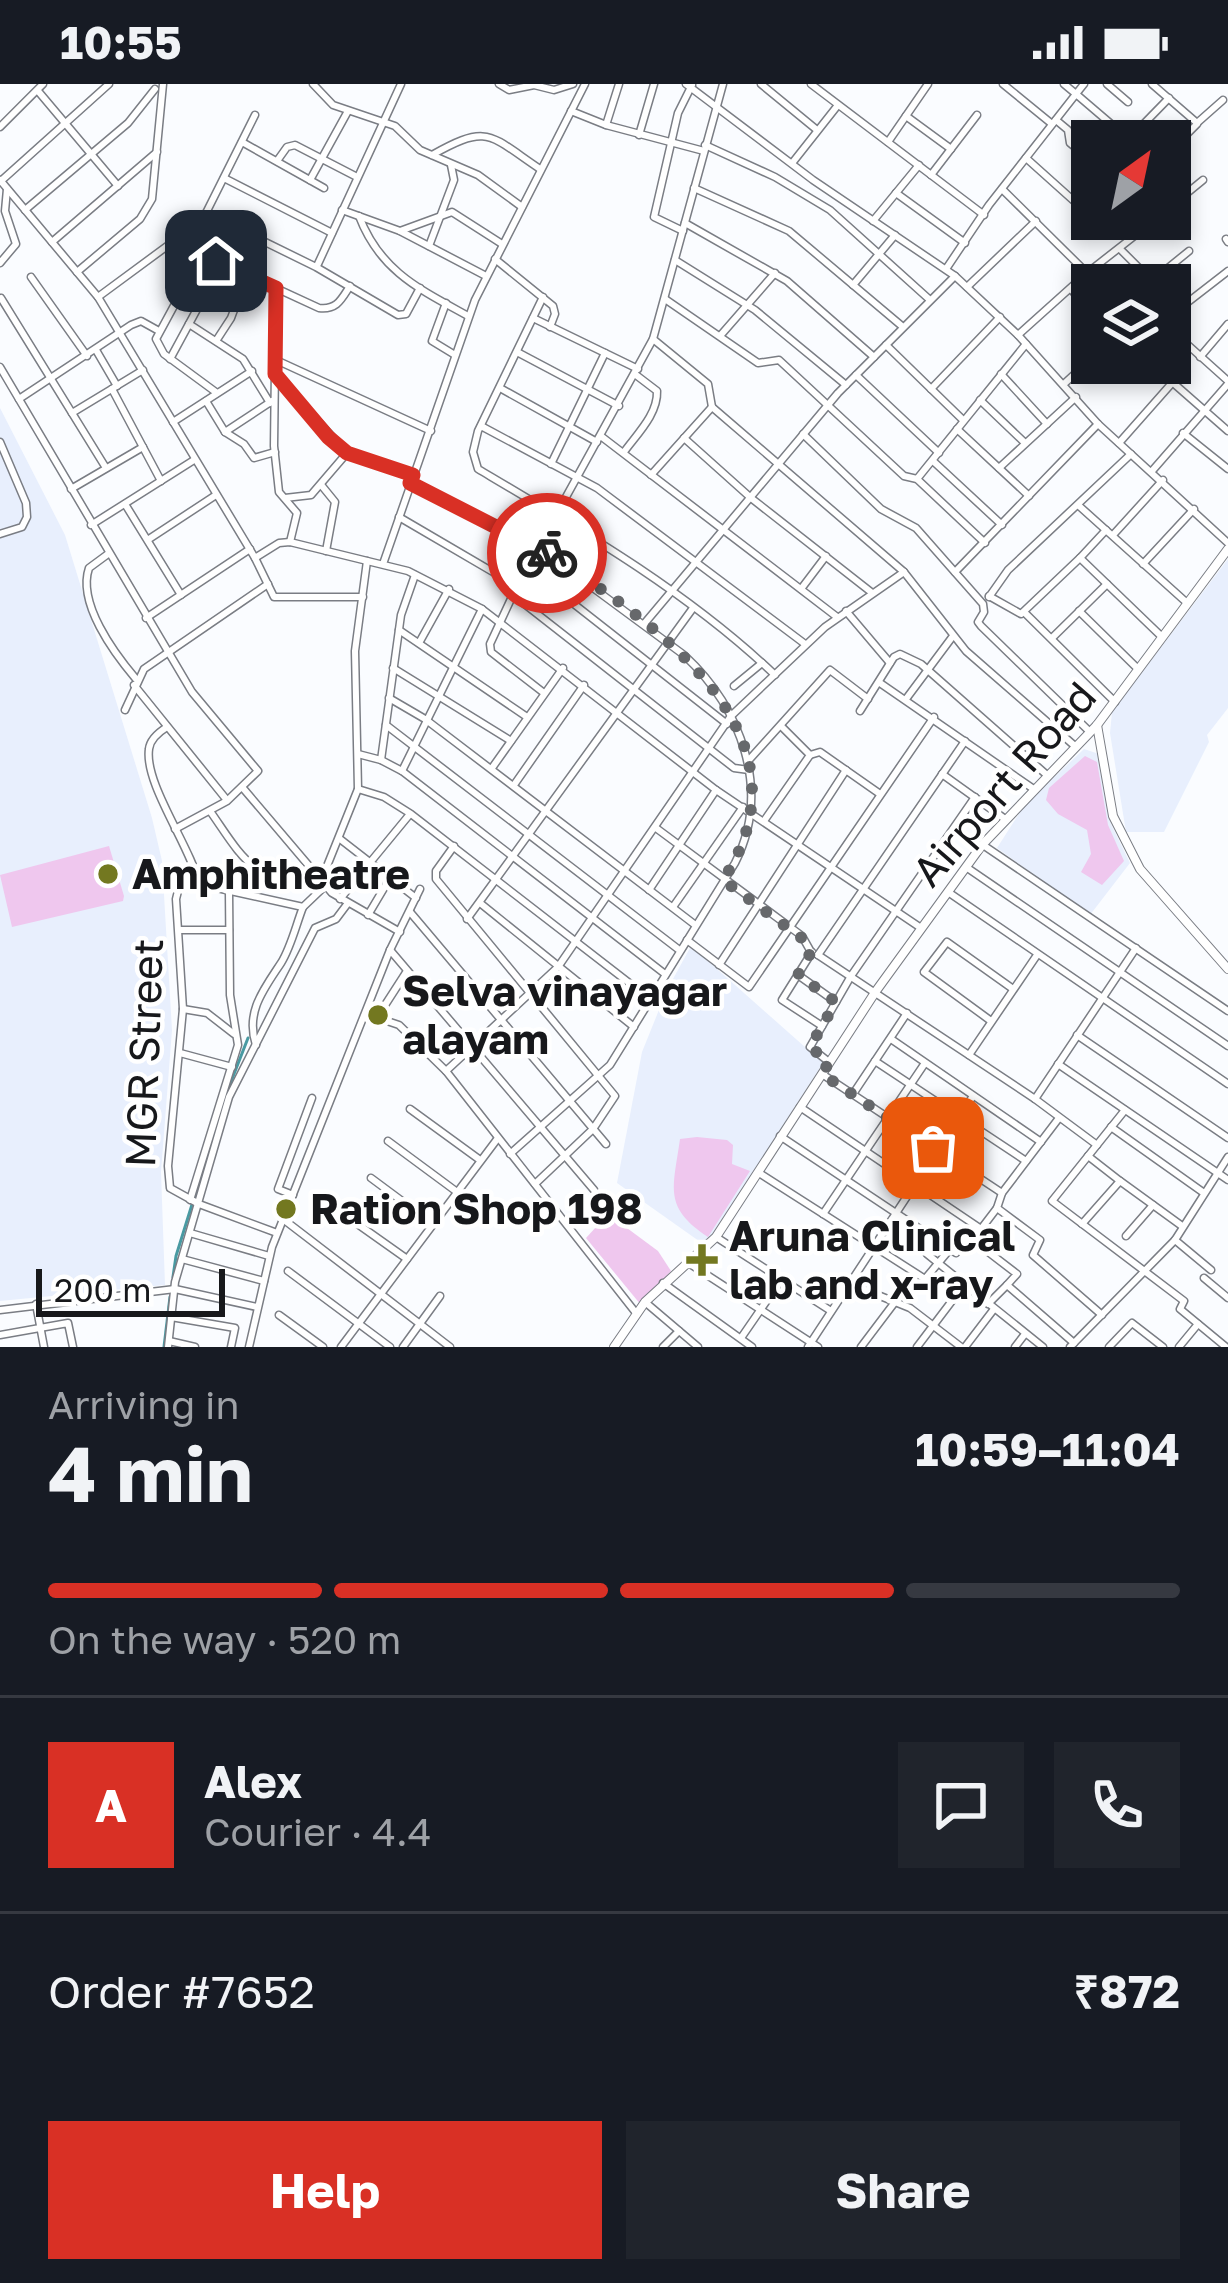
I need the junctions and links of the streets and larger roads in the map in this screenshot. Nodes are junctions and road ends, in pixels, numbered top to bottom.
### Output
1 (109, 84) edge
2 (313, 84) edge
3 (401, 84) edge
4 (499, 84) edge
5 (573, 84) edge
6 (584, 84) edge
7 (619, 84) edge
8 (654, 84) edge
9 (723, 84) edge
10 (761, 84) edge
11 (811, 84) edge
12 (927, 84) edge
13 (1003, 84) edge
14 (1064, 84) edge
15 (1084, 84) edge
16 (1108, 84) edge
17 (1152, 84) edge
18 (545, 85) edge
19 (690, 85) edge
20 (41, 87) edge
21 (157, 87) edge
22 (1076, 94) junction
23 (1169, 98) junction
24 (1223, 100) dead end
25 (1128, 102) dead end
26 (838, 105) junction
27 (714, 109) junction
28 (348, 111) junction
29 (572, 111) junction
30 (255, 115) dead end
31 (977, 115) dead end
32 (906, 116) junction
33 (1107, 120) edge
34 (1149, 120) edge
35 (383, 121) junction
36 (1054, 122) junction
37 (1197, 123) junction
38 (67, 125) junction
39 (606, 125) junction
40 (0, 127) edge
41 (1191, 129) edge
42 (817, 130) junction
43 (640, 134) junction
44 (242, 142) junction
45 (670, 142) junction
46 (888, 142) junction
47 (1071, 143) edge
48 (704, 148) junction
49 (951, 149) junction
50 (157, 152) junction
51 (432, 155) junction
52 (92, 156) junction
53 (1026, 158) junction
54 (322, 159) junction
55 (277, 161) junction
56 (450, 162) junction
57 (793, 162) junction
58 (919, 165) junction
59 (541, 170) junction
60 (932, 175) junction
61 (357, 177) junction
62 (224, 178) junction
63 (310, 180) junction
64 (1203, 180) dead end
65 (3, 183) edge
66 (118, 185) junction
67 (324, 188) dead end
68 (694, 188) junction
69 (1001, 189) junction
70 (1191, 190) edge
71 (896, 193) junction
72 (1071, 198) edge
73 (522, 207) junction
74 (25, 210) junction
75 (342, 210) junction
76 (206, 213) junction
77 (984, 215) junction
78 (359, 216) junction
79 (439, 216) junction
80 (873, 221) junction
81 (1036, 221) junction
82 (684, 227) junction
83 (400, 231) junction
84 (332, 233) junction
85 (895, 235) junction
86 (1131, 240) edge
87 (175, 241) junction
88 (52, 242) junction
89 (965, 243) junction
90 (502, 244) junction
91 (429, 246) junction
92 (1120, 249) junction
93 (1189, 250) dead end
94 (202, 254) junction
95 (879, 254) junction
96 (495, 259) junction
97 (675, 260) junction
98 (0, 263) edge
99 (222, 263) junction
100 (1080, 264) edge
101 (1099, 264) edge
102 (1133, 264) edge
103 (1172, 264) edge
104 (316, 267) junction
105 (945, 269) junction
106 (1228, 271) edge
107 (77, 272) junction
108 (775, 273) junction
109 (247, 274) junction
110 (486, 276) junction
111 (955, 276) junction
112 (31, 277) dead end
113 (853, 285) junction
114 (350, 286) junction
115 (968, 287) junction
116 (276, 288) junction
117 (1070, 288) edge
118 (420, 289) junction
119 (98, 297) junction
120 (544, 297) junction
121 (1, 298) edge
122 (665, 299) junction
123 (930, 300) junction
124 (1191, 300) edge
125 (446, 303) junction
126 (747, 304) junction
127 (469, 316) junction
128 (1000, 316) junction
129 (533, 318) junction
130 (1228, 324) edge
131 (189, 325) junction
132 (550, 327) junction
133 (903, 327) junction
134 (121, 332) junction
135 (159, 332) junction
136 (1018, 335) junction
137 (720, 336) junction
138 (216, 340) junction
139 (652, 340) junction
140 (1026, 344) junction
141 (886, 345) junction
142 (1191, 349) edge
143 (96, 350) junction
144 (517, 352) junction
145 (605, 353) junction
146 (87, 356) junction
147 (455, 356) junction
148 (874, 357) junction
149 (1200, 357) junction
150 (170, 359) junction
151 (276, 360) junction
152 (0, 367) edge
153 (142, 370) junction
154 (252, 371) junction
155 (637, 372) junction
156 (275, 374) junction
157 (1001, 374) junction
158 (856, 375) junction
159 (1071, 377) edge
160 (52, 378) junction
161 (1065, 383) junction
162 (1228, 383) edge
163 (1171, 384) edge
164 (1173, 384) edge
165 (846, 385) junction
166 (115, 387) junction
167 (499, 388) junction
168 (587, 389) junction
169 (931, 389) junction
170 (217, 393) junction
171 (1076, 397) junction
172 (19, 399) junction
173 (980, 400) junction
174 (206, 401) junction
175 (271, 402) junction
176 (830, 403) junction
177 (619, 406) junction
178 (712, 407) junction
179 (1202, 411) junction
180 (72, 413) junction
181 (963, 420) junction
182 (173, 422) junction
183 (1047, 424) junction
184 (1098, 424) junction
185 (481, 426) junction
186 (569, 427) junction
187 (957, 429) junction
188 (431, 431) junction
189 (1228, 431) edge
190 (225, 432) junction
191 (803, 434) junction
192 (1183, 434) junction
193 (684, 438) junction
194 (598, 439) junction
195 (0, 442) edge
196 (1119, 443) junction
197 (1026, 444) junction
198 (143, 447) junction
199 (275, 452) junction
200 (347, 453) junction
201 (623, 454) junction
202 (1131, 454) junction
203 (936, 457) junction
204 (194, 460) junction
205 (551, 464) junction
206 (776, 466) junction
207 (106, 468) junction
208 (999, 468) junction
209 (1228, 468) edge
210 (1153, 471) junction
211 (650, 476) junction
212 (576, 478) junction
213 (412, 479) junction
214 (917, 479) junction
215 (1163, 480) junction
216 (161, 481) junction
217 (322, 486) junction
218 (71, 489) junction
219 (216, 495) junction
220 (282, 497) junction
221 (1030, 497) junction
222 (751, 498) junction
223 (124, 504) junction
224 (1078, 505) junction
225 (1194, 509) junction
226 (555, 514) junction
227 (399, 517) junction
228 (91, 525) junction
229 (1002, 525) junction
230 (723, 531) junction
231 (1109, 533) junction
232 (0, 534) edge
233 (148, 540) junction
234 (290, 542) junction
235 (985, 542) junction
236 (1228, 546) edge
237 (538, 548) junction
238 (250, 549) junction
239 (326, 551) junction
240 (108, 554) junction
241 (826, 556) junction
242 (255, 558) junction
243 (1079, 558) junction
244 (367, 561) junction
245 (697, 562) junction
246 (383, 565) junction
247 (1143, 565) junction
248 (528, 568) junction
249 (904, 572) junction
250 (954, 572) junction
251 (416, 573) junction
252 (268, 584) junction
253 (1106, 584) junction
254 (517, 586) junction
255 (449, 589) junction
256 (801, 589) junction
257 (671, 592) junction
258 (872, 593) junction
259 (182, 595) junction
260 (513, 595) junction
261 (362, 597) junction
262 (986, 600) junction
263 (1186, 602) junction
264 (693, 608) junction
265 (482, 609) junction
266 (846, 611) junction
267 (1024, 611) junction
268 (1079, 611) junction
269 (837, 617) junction
270 (146, 618) junction
271 (501, 621) junction
272 (644, 624) junction
273 (399, 630) junction
274 (952, 636) junction
275 (1161, 636) junction
276 (1052, 638) junction
277 (668, 642) junction
278 (419, 644) junction
279 (805, 644) junction
280 (166, 652) junction
281 (762, 662) junction
282 (890, 663) junction
283 (651, 664) junction
284 (453, 665) junction
285 (393, 668) junction
286 (562, 668) junction
287 (926, 668) junction
288 (1138, 669) junction
289 (775, 675) junction
290 (135, 682) junction
291 (878, 682) junction
292 (584, 685) junction
293 (734, 686) dead end
294 (633, 688) junction
295 (544, 693) junction
296 (438, 694) junction
297 (389, 698) junction
298 (868, 699) junction
299 (906, 699) junction
300 (1115, 702) junction
301 (124, 710) dead end
302 (617, 710) junction
303 (860, 711) dead end
304 (527, 717) junction
305 (934, 718) junction
306 (424, 719) junction
307 (729, 720) junction
308 (386, 725) junction
309 (781, 726) junction
310 (166, 727) junction
311 (1094, 729) junction
312 (511, 741) junction
313 (964, 741) junction
314 (414, 746) junction
315 (1076, 747) junction
316 (711, 748) junction
317 (358, 754) junction
318 (810, 755) junction
319 (381, 760) junction
320 (748, 765) junction
321 (491, 769) junction
322 (846, 770) junction
323 (402, 771) junction
324 (695, 773) junction
325 (942, 774) junction
326 (1048, 776) junction
327 (513, 785) junction
328 (242, 787) junction
329 (358, 789) junction
330 (716, 790) junction
331 (1035, 790) junction
332 (880, 794) junction
333 (975, 797) junction
334 (226, 801) junction
335 (742, 807) junction
336 (546, 809) junction
337 (210, 811) junction
338 (752, 812) junction
339 (411, 814) junction
340 (1005, 819) junction
341 (764, 821) junction
342 (656, 828) junction
343 (175, 829) junction
344 (530, 833) junction
345 (340, 839) junction
346 (799, 844) junction
347 (982, 845) junction
348 (679, 846) junction
349 (454, 847) junction
350 (513, 857) junction
351 (371, 864) junction
352 (703, 864) junction
353 (830, 865) junction
354 (966, 867) junction
355 (626, 872) junction
356 (314, 873) junction
357 (390, 878) junction
358 (497, 880) junction
359 (723, 880) junction
360 (323, 883) junction
361 (199, 884) junction
362 (863, 888) junction
363 (650, 890) junction
364 (229, 892) junction
365 (948, 892) junction
366 (609, 895) junction
367 (344, 901) junction
368 (479, 903) junction
369 (759, 905) junction
370 (303, 907) junction
371 (673, 908) junction
372 (896, 910) junction
373 (410, 912) junction
374 (368, 915) junction
375 (591, 917) junction
376 (467, 919) junction
377 (694, 924) junction
378 (789, 926) junction
379 (921, 928) junction
380 (179, 930) junction
381 (229, 930) junction
382 (400, 932) junction
383 (685, 939) junction
384 (573, 941) junction
385 (1136, 948) junction
386 (390, 950) junction
387 (679, 950) junction
388 (815, 953) junction
389 (1037, 955) junction
390 (718, 965) junction
391 (558, 967) junction
392 (1228, 969) edge
393 (407, 971) junction
394 (1120, 972) junction
395 (664, 974) junction
396 (798, 975) junction
397 (851, 976) junction
398 (1013, 989) junction
399 (876, 992) junction
400 (529, 994) junction
401 (650, 999) junction
402 (1102, 1000) junction
403 (836, 1002) junction
404 (183, 1009) junction
405 (1228, 1011) edge
406 (908, 1013) junction
407 (366, 1014) junction
408 (378, 1016) junction
409 (502, 1021) junction
410 (992, 1021) junction
411 (822, 1026) junction
412 (634, 1027) junction
413 (1077, 1035) junction
414 (237, 1036) junction
415 (891, 1039) junction
416 (256, 1045) junction
417 (1228, 1046) edge
418 (472, 1050) junction
419 (180, 1052) junction
420 (969, 1055) junction
421 (875, 1060) junction
422 (829, 1062) junction
423 (925, 1063) junction
424 (1058, 1064) junction
425 (232, 1067) junction
426 (446, 1072) junction
427 (822, 1074) junction
428 (600, 1077) junction
429 (1228, 1084) edge
430 (911, 1085) junction
431 (853, 1094) junction
432 (973, 1096) junction
433 (312, 1098) dead end
434 (1035, 1099) junction
435 (569, 1104) junction
436 (800, 1107) junction
437 (410, 1109) dead end
438 (1125, 1110) junction
439 (1060, 1116) junction
440 (959, 1117) junction
441 (890, 1119) junction
442 (1112, 1126) junction
443 (540, 1129) junction
444 (593, 1129) junction
445 (780, 1136) junction
446 (497, 1138) junction
447 (1228, 1138) edge
448 (388, 1142) dead end
449 (1041, 1142) junction
450 (606, 1144) dead end
451 (1096, 1145) junction
452 (936, 1150) junction
453 (867, 1152) junction
454 (510, 1154) junction
455 (1088, 1156) junction
456 (1228, 1157) edge
457 (566, 1159) junction
458 (480, 1160) junction
459 (1026, 1161) junction
460 (758, 1173) junction
461 (1216, 1173) junction
462 (371, 1178) dead end
463 (1120, 1180) junction
464 (1228, 1180) edge
465 (846, 1182) junction
466 (914, 1183) junction
467 (535, 1185) junction
468 (594, 1190) dead end
469 (457, 1192) junction
470 (1002, 1193) junction
471 (1204, 1193) junction
472 (293, 1195) junction
473 (319, 1196) dead end
474 (190, 1200) junction
475 (199, 1204) junction
476 (1153, 1205) junction
477 (997, 1208) junction
478 (894, 1214) junction
479 (822, 1216) junction
480 (283, 1220) junction
481 (1082, 1224) junction
482 (433, 1225) junction
483 (1183, 1227) junction
484 (982, 1229) junction
485 (190, 1233) junction
486 (277, 1233) junction
487 (1126, 1236) dead end
488 (716, 1237) junction
489 (936, 1240) junction
490 (1175, 1240) junction
491 (974, 1241) junction
492 (874, 1247) junction
493 (950, 1249) junction
494 (269, 1256) junction
495 (182, 1259) junction
496 (407, 1259) junction
497 (687, 1262) junction
498 (939, 1264) junction
499 (288, 1270) dead end
500 (1210, 1270) dead end
501 (1144, 1271) junction
502 (1204, 1278) dead end
503 (782, 1280) junction
504 (264, 1281) junction
505 (663, 1283) junction
506 (848, 1283) junction
507 (964, 1285) junction
508 (1007, 1285) junction
509 (175, 1289) junction
510 (382, 1292) junction
511 (440, 1296) dead end
512 (1228, 1298) edge
513 (645, 1302) junction
514 (896, 1302) junction
515 (36, 1304) junction
516 (258, 1307) junction
517 (991, 1307) junction
518 (0, 1310) edge
519 (760, 1310) junction
520 (831, 1310) junction
521 (635, 1313) junction
522 (279, 1315) dead end
523 (1102, 1315) junction
524 (171, 1317) junction
525 (359, 1323) junction
526 (421, 1323) junction
527 (1198, 1324) junction
528 (933, 1326) junction
529 (41, 1327) junction
530 (679, 1331) junction
531 (1025, 1334) junction
532 (0, 1335) edge
533 (741, 1339) junction
534 (405, 1343) edge
535 (168, 1344) edge
536 (812, 1345) edge
537 (1072, 1345) edge
538 (44, 1347) edge
539 (73, 1347) edge
540 (195, 1347) edge
541 (231, 1347) edge
542 (249, 1347) edge
543 (323, 1347) edge
544 (341, 1347) edge
545 (390, 1347) edge
546 (417, 1347) edge
547 (450, 1347) edge
548 (614, 1347) edge
549 (662, 1347) edge
550 (698, 1347) edge
551 (752, 1347) edge
552 (861, 1347) edge
553 (916, 1347) edge
554 (963, 1347) edge
555 (1015, 1347) edge
556 (1042, 1347) edge
557 (1109, 1347) edge
558 (1163, 1347) edge
559 (1179, 1347) edge
560 (1226, 1347) edge

1 - 38 street
2 - 28 street
3 - 35 street
4 - 18 street
5 - 18 street
6 - 29 street
7 - 39 street
8 - 43 street
9 - 27 street
10 - 42 street
11 - 26 street
12 - 32 street
13 - 36 street
14 - 22 street
15 - 22 street
16 - 25 street
17 - 23 street
19 - 27 street
19 - 45 street
20 - 38 street
20 - 40 street
21 - 50 street
21 - 52 street
22 - 33 street
22 - 36 street
23 - 34 street
23 - 37 street
24 - 37 street
26 - 42 street
26 - 46 street
27 - 48 street
27 - 57 street
28 - 35 street
28 - 54 street
29 - 39 street
29 - 59 street
30 - 44 street
31 - 49 street
32 - 46 street
32 - 49 street
35 - 51 street
35 - 61 street
36 - 47 street
36 - 53 street
37 - 41 street
38 - 52 street
38 - 65 street
39 - 43 street
42 - 57 street
43 - 45 street
44 - 55 street
44 - 62 street
45 - 48 street
45 - 82 street
46 - 58 street
48 - 68 street
48 - 95 street
49 - 60 street
50 - 66 street
50 - 107 street
51 - 56 street
51 - 59 street
52 - 66 street
52 - 74 street
53 - 69 street
53 - 72 street
54 - 55 street
54 - 61 street
54 - 63 street
55 - 63 street
56 - 73 street
56 - 79 street
57 - 80 street
58 - 60 street
58 - 71 street
59 - 73 street
60 - 77 street
61 - 75 street
62 - 76 street
62 - 84 street
63 - 67 street
64 - 70 street
65 - 74 street
65 - 98 street
66 - 88 street
68 - 82 street
68 - 113 street
69 - 77 street
69 - 81 street
71 - 80 street
71 - 89 street
73 - 90 street
74 - 88 street
75 - 78 street
75 - 84 street
76 - 87 street
76 - 104 street
77 - 89 street
78 - 83 street
78 - 118 street
79 - 83 street
79 - 90 street
79 - 91 street
80 - 85 street
81 - 100 street
81 - 115 street
82 - 97 street
82 - 108 street
83 - 91 street
84 - 104 street
85 - 95 street
85 - 105 street
86 - 92 street
87 - 94 street
87 - 119 street
88 - 107 street
89 - 105 street
90 - 96 street
91 - 110 street
92 - 101 street
92 - 102 street
93 - 103 street
94 - 99 street
94 - 135 street
95 - 113 street
95 - 123 street
96 - 110 street
96 - 120 street
97 - 122 street
97 - 126 street
99 - 109 street
99 - 131 street
104 - 114 street
105 - 111 street
106 - 124 street
107 - 119 street
108 - 126 street
108 - 148 street
109 - 116 street
109 - 138 street
110 - 127 street
111 - 115 street
111 - 123 street
112 - 146 street
113 - 133 street
114 - 116 street
114 - 118 street
115 - 128 street
116 - 151 street
117 - 136 street
118 - 125 street
119 - 134 street
120 - 129 street
120 - 132 street
121 - 160 street
122 - 137 street
122 - 139 street
123 - 133 street
125 - 127 street
125 - 147 street
126 - 137 street
126 - 165 street
127 - 147 street
128 - 136 street
128 - 169 street
129 - 132 street
129 - 144 street
130 - 149 street
131 - 138 street
131 - 150 street
132 - 145 street
133 - 141 street
134 - 135 street
134 - 143 street
134 - 153 street
135 - 150 street
136 - 140 street
137 - 176 street
138 - 154 street
139 - 155 street
139 - 178 street
140 - 157 street
140 - 161 street
141 - 148 street
141 - 169 street
142 - 149 street
143 - 146 street
143 - 166 street
144 - 167 street
144 - 168 street
145 - 155 street
145 - 168 street
146 - 160 street
147 - 188 street
148 - 158 street
149 - 162 street
150 - 170 street
151 - 156 street
151 - 188 street
152 - 172 street
153 - 166 street
153 - 182 street
154 - 170 street
154 - 175 street
155 - 177 street
155 - 201 street
156 - 175 street
156 - 200 street
157 - 173 street
157 - 183 street
158 - 165 street
158 - 203 street
159 - 161 street
160 - 172 street
160 - 180 street
161 - 171 street
162 - 179 street
163 - 196 street
164 - 179 street
165 - 176 street
166 - 180 street
166 - 198 street
167 - 185 street
167 - 186 street
168 - 177 street
168 - 186 street
169 - 181 street
170 - 174 street
171 - 183 street
171 - 184 street
172 - 218 street
173 - 181 street
173 - 197 street
174 - 182 street
174 - 190 street
175 - 190 street
175 - 199 street
176 - 191 street
176 - 214 street
177 - 194 street
178 - 193 street
178 - 206 street
179 - 189 street
179 - 192 street
180 - 207 street
181 - 187 street
182 - 204 street
183 - 197 street
184 - 196 street
184 - 221 street
185 - 205 street
185 - 226 street
186 - 194 street
186 - 205 street
187 - 203 street
187 - 208 street
188 - 213 street
190 - 199 street
191 - 206 street
191 - 250 street
192 - 209 street
192 - 210 street
193 - 211 street
193 - 222 street
194 - 201 street
194 - 212 street
195 - 232 street
196 - 202 street
197 - 208 street
198 - 207 street
198 - 216 street
199 - 220 street
200 - 213 street
200 - 217 street
201 - 211 street
202 - 210 street
202 - 224 street
203 - 214 street
203 - 229 street
204 - 216 street
204 - 219 street
205 - 212 street
206 - 222 street
206 - 249 street
207 - 218 street
208 - 221 street
210 - 215 street
211 - 230 street
212 - 226 street
212 - 245 street
213 - 227 street
213 - 237 street
214 - 235 street
215 - 225 street
215 - 231 street
216 - 223 street
217 - 220 street
217 - 239 street
218 - 228 street
219 - 233 street
219 - 238 street
220 - 234 street
221 - 229 street
222 - 230 street
222 - 241 street
223 - 228 street
223 - 233 street
224 - 231 street
224 - 262 street
225 - 236 street
225 - 247 street
226 - 237 street
226 - 257 street
227 - 246 street
227 - 254 street
228 - 240 street
229 - 235 street
230 - 245 street
230 - 256 street
231 - 243 street
231 - 247 street
233 - 259 street
234 - 239 street
234 - 242 street
235 - 250 street
236 - 263 street, Airport Road
237 - 248 street
237 - 272 street
238 - 242 street
238 - 259 street
239 - 244 street
240 - 270 street
240 - 290 street
241 - 256 street
241 - 258 street
242 - 252 street
243 - 253 street
243 - 267 street
244 - 246 street
244 - 261 street
245 - 257 street
245 - 279 street
246 - 251 street
247 - 263 street
248 - 254 street
248 - 283 street
249 - 258 street
249 - 274 street
250 - 262 street
251 - 255 street
251 - 273 street
252 - 261 street
252 - 280 street
253 - 268 street
253 - 275 street
254 - 260 street
255 - 265 street
255 - 278 street
256 - 269 street
257 - 264 street
257 - 272 street
258 - 266 street
259 - 270 street
260 - 271 street
260 - 294 street
261 - 317 street
262 - 267 street
262 - 311 street
263 - 275 street, Airport Road
264 - 277 street
264 - 281 street
265 - 271 street
265 - 284 street
266 - 269 street
266 - 282 street
267 - 276 street
268 - 276 street
268 - 288 street
269 - 279 street
270 - 280 street
271 - 286 street
271 - 295 street
272 - 277 street
273 - 278 street
273 - 285 street
274 - 287 street
274 - 315 street
275 - 288 street, Airport Road
276 - 300 street
277 - 283 street
277 - 307 street
278 - 284 street
279 - 289 street
280 - 290 street
280 - 328 street
281 - 289 street
281 - 293 street
282 - 287 street
282 - 291 street
283 - 294 street
283 - 307 street
284 - 296 street
284 - 304 street
285 - 296 street
285 - 297 street
286 - 292 street
286 - 295 street
287 - 299 street
287 - 326 street
288 - 300 street, Airport Road
289 - 307 street
290 - 301 street
290 - 310 street
291 - 298 street
291 - 299 street
292 - 302 street
292 - 327 street
294 - 302 street
294 - 316 street
295 - 304 street
296 - 306 street
296 - 312 street
297 - 306 street
297 - 308 street
298 - 303 street
298 - 309 street
299 - 305 street
300 - 311 street, Airport Road
302 - 324 street
302 - 336 street
304 - 312 street
305 - 313 street
305 - 332 street
306 - 314 street
306 - 321 street
307 - 316 street
307 - 320 street
308 - 314 street
308 - 319 street
309 - 318 street
309 - 320 street
310 - 334 street
310 - 343 street
311 - 315 street, Airport Road
311 - 392 street
312 - 321 street
313 - 325 street
313 - 331 street
314 - 323 street
314 - 344 street
315 - 326 street, Airport Road
316 - 320 street
316 - 324 street
317 - 319 street
317 - 329 street
318 - 322 street
318 - 341 street
319 - 323 street
320 - 338 street
321 - 327 street
322 - 332 street
322 - 346 street
323 - 350 street
324 - 330 street
324 - 342 street
325 - 333 street
325 - 362 street
326 - 331 street, Airport Road
327 - 336 street
328 - 334 street
328 - 356 street
329 - 339 street
329 - 345 street
330 - 335 street
330 - 348 street
331 - 340 street, Airport Road
332 - 353 street
333 - 340 street
333 - 372 street
334 - 337 street
335 - 338 street
335 - 352 street
336 - 344 street
336 - 355 street
337 - 343 street
337 - 356 street
338 - 341 street
338 - 359 street
339 - 349 street
339 - 351 street
340 - 347 street, Airport Road
341 - 346 street
342 - 348 street
342 - 355 street
343 - 361 street
344 - 350 street
344 - 366 street
345 - 351 street
345 - 360 street
346 - 353 street
346 - 369 street
347 - 354 street, Airport Road
347 - 385 street
348 - 352 street
348 - 363 street
349 - 358 street
349 - 376 street
350 - 358 street
350 - 375 street
351 - 357 street
351 - 367 street
352 - 359 street
352 - 371 street
353 - 362 street
353 - 378 street
354 - 365 street, Airport Road
354 - 394 street
355 - 363 street
355 - 366 street
356 - 360 street
357 - 373 street
357 - 374 street
358 - 368 street
358 - 384 street
359 - 369 street
359 - 377 street
360 - 367 street
360 - 370 street
361 - 364 street
361 - 380 street, MGR Street
362 - 372 street
362 - 388 street
363 - 371 street
364 - 370 street
364 - 381 street
365 - 379 street, Airport Road
365 - 389 street
366 - 375 street
366 - 387 street
367 - 374 street
367 - 416 street
368 - 376 street
368 - 391 street
369 - 378 street
369 - 390 street
370 - 416 street
371 - 377 street
372 - 379 street
372 - 397 street
373 - 382 street
373 - 409 street
374 - 382 street
375 - 384 street
375 - 395 street
376 - 400 street
377 - 383 street
378 - 388 street
378 - 390 street
379 - 399 street, Airport Road
380 - 381 street
380 - 404 street, MGR Street
381 - 414 street
382 - 386 street
383 - 387 street
383 - 390 street
384 - 391 street
384 - 401 street
385 - 394 street
385 - 405 street
386 - 393 street
386 - 407 street
387 - 395 street
388 - 396 street
388 - 397 street
389 - 398 street
389 - 402 street
391 - 400 street
391 - 412 street
393 - 408 street
393 - 418 street
394 - 402 street
394 - 417 street
395 - 401 street
396 - 403 street
396 - 411 street
397 - 399 street
397 - 403 street
398 - 410 street
398 - 410 street
399 - 406 street
399 - 422 street, Airport Road
400 - 409 street
400 - 428 street
401 - 412 street
402 - 413 street
402 - 429 street
403 - 411 street
404 - 414 street
404 - 419 street, MGR Street
406 - 415 street
406 - 420 street
407 - 408 street
407 - 472 street
408 - 426 street
409 - 418 street
409 - 435 street
410 - 420 street
411 - 422 street
412 - 428 street
413 - 424 street
413 - 447 street
414 - 425 street
415 - 421 street
415 - 423 street
416 - 475 street
418 - 426 street
418 - 443 street
419 - 425 street
419 - 474 street, MGR Street
420 - 434 street
421 - 430 street
421 - 431 street
422 - 427 street, Airport Road
423 - 430 street
423 - 432 street
424 - 434 street
424 - 438 street
425 - 474 street
426 - 446 street
427 - 431 street
427 - 436 street, Airport Road
428 - 435 street
428 - 444 street
430 - 440 street
430 - 441 street
431 - 441 street
432 - 440 street
432 - 449 street
433 - 472 street
434 - 439 street
435 - 443 street
435 - 444 street
436 - 445 street, Airport Road
436 - 453 street
437 - 458 street
438 - 442 street
438 - 461 street
439 - 449 street
439 - 451 street
440 - 452 street
440 - 459 street
441 - 452 street
441 - 453 street
442 - 451 street
442 - 471 street
443 - 454 street
443 - 457 street
444 - 450 street
444 - 457 street
445 - 460 street, Airport Road
445 - 465 street
446 - 454 street
446 - 458 street
448 - 469 street
449 - 459 street
451 - 455 street
452 - 466 street
452 - 470 street
453 - 465 street
453 - 466 street
454 - 467 street
455 - 463 street
455 - 481 street
456 - 461 street
457 - 467 street
457 - 468 street
458 - 469 street
459 - 470 street
460 - 479 street
460 - 488 street, Airport Road
461 - 464 street
461 - 471 street
462 - 482 street
463 - 476 street
463 - 481 street
465 - 478 street
465 - 479 street
466 - 478 street
466 - 484 street
467 - 521 street
469 - 482 street
470 - 477 street
471 - 483 street
472 - 480 street
473 - 496 street
474 - 475 street, MGR Street
475 - 485 street
475 - 486 street, MGR Street
476 - 483 street
476 - 487 street
477 - 484 street
477 - 523 street
478 - 489 street
478 - 492 street
479 - 492 street
480 - 486 street
480 - 510 street
481 - 501 street
482 - 496 street
483 - 490 street
484 - 491 street
485 - 494 street
485 - 495 street
486 - 494 street
488 - 497 street, Airport Road
488 - 503 street
489 - 493 street
489 - 498 street
490 - 500 street
490 - 501 street
491 - 493 street
491 - 508 street
492 - 498 street
492 - 506 street
493 - 498 street
494 - 504 street
495 - 504 street
495 - 509 street
496 - 510 street
497 - 505 street, Airport Road
497 - 519 street
498 - 507 street
499 - 525 street
501 - 523 street
501 - 527 street
502 - 512 street
503 - 519 street
503 - 520 street
504 - 516 street
505 - 513 street, Airport Road
505 - 533 street
506 - 514 street
506 - 520 street
507 - 517 street
507 - 528 street
508 - 517 street
508 - 537 street
509 - 515 street
509 - 516 street
509 - 524 street
510 - 525 street
510 - 526 street
511 - 526 street
513 - 521 street, Airport Road
513 - 530 street
514 - 528 street
514 - 552 street
515 - 518 street
515 - 529 street
516 - 542 street
517 - 531 street
517 - 554 street
519 - 533 street
519 - 536 street
520 - 536 street
521 - 548 street, Airport Road
522 - 543 street
523 - 537 street
524 - 535 street
524 - 541 street
525 - 544 street
525 - 545 street
526 - 534 street
526 - 547 street
527 - 559 street
527 - 560 street
528 - 553 street
528 - 554 street
529 - 532 street
529 - 538 street
529 - 539 street
530 - 549 street
530 - 550 street
531 - 555 street
531 - 556 street
533 - 551 street
534 - 546 street
535 - 540 street
557 - 558 street

